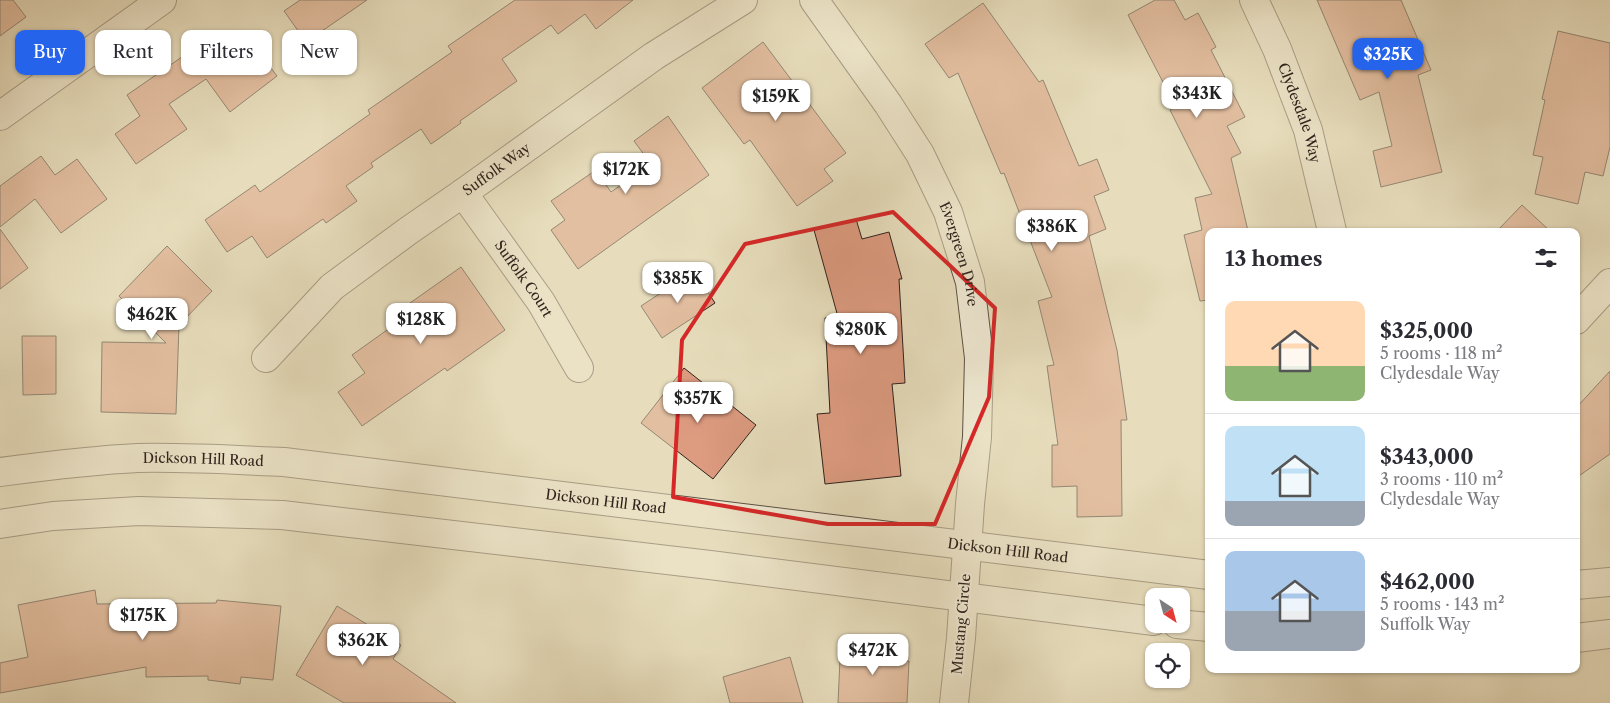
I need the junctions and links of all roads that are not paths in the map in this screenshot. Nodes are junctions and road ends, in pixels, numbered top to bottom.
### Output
1 (162, 0) edge
2 (743, 0) edge
3 (814, 0) edge
4 (1254, 0) edge
5 (0, 116) edge
6 (463, 193) junction
7 (1331, 228) edge
8 (1610, 283) edge
9 (1580, 316) edge
10 (266, 358) dead end
11 (579, 368) dead end
12 (0, 472) edge
13 (0, 524) edge
14 (968, 545) junction
15 (1205, 575) edge
16 (1610, 582) edge
17 (1580, 585) edge
18 (964, 598) junction
19 (1145, 620) edge
20 (1190, 625) edge
21 (1205, 627) edge
22 (1610, 634) edge
23 (1580, 638) edge
24 (954, 703) edge

1 - 5 street
2 - 6 street, Suffolk Way
3 - 14 street, Evergreen Drive
4 - 7 street, Clydesdale Way
6 - 10 street, Suffolk Way
6 - 11 street, Suffolk Court
8 - 9 street
12 - 14 street, Dickson Hill Road
13 - 18 street
14 - 15 street, Dickson Hill Road
14 - 18 street, Mustang Circle
16 - 17 street
18 - 19 street
18 - 24 street, Mustang Circle
20 - 21 street
22 - 23 street

